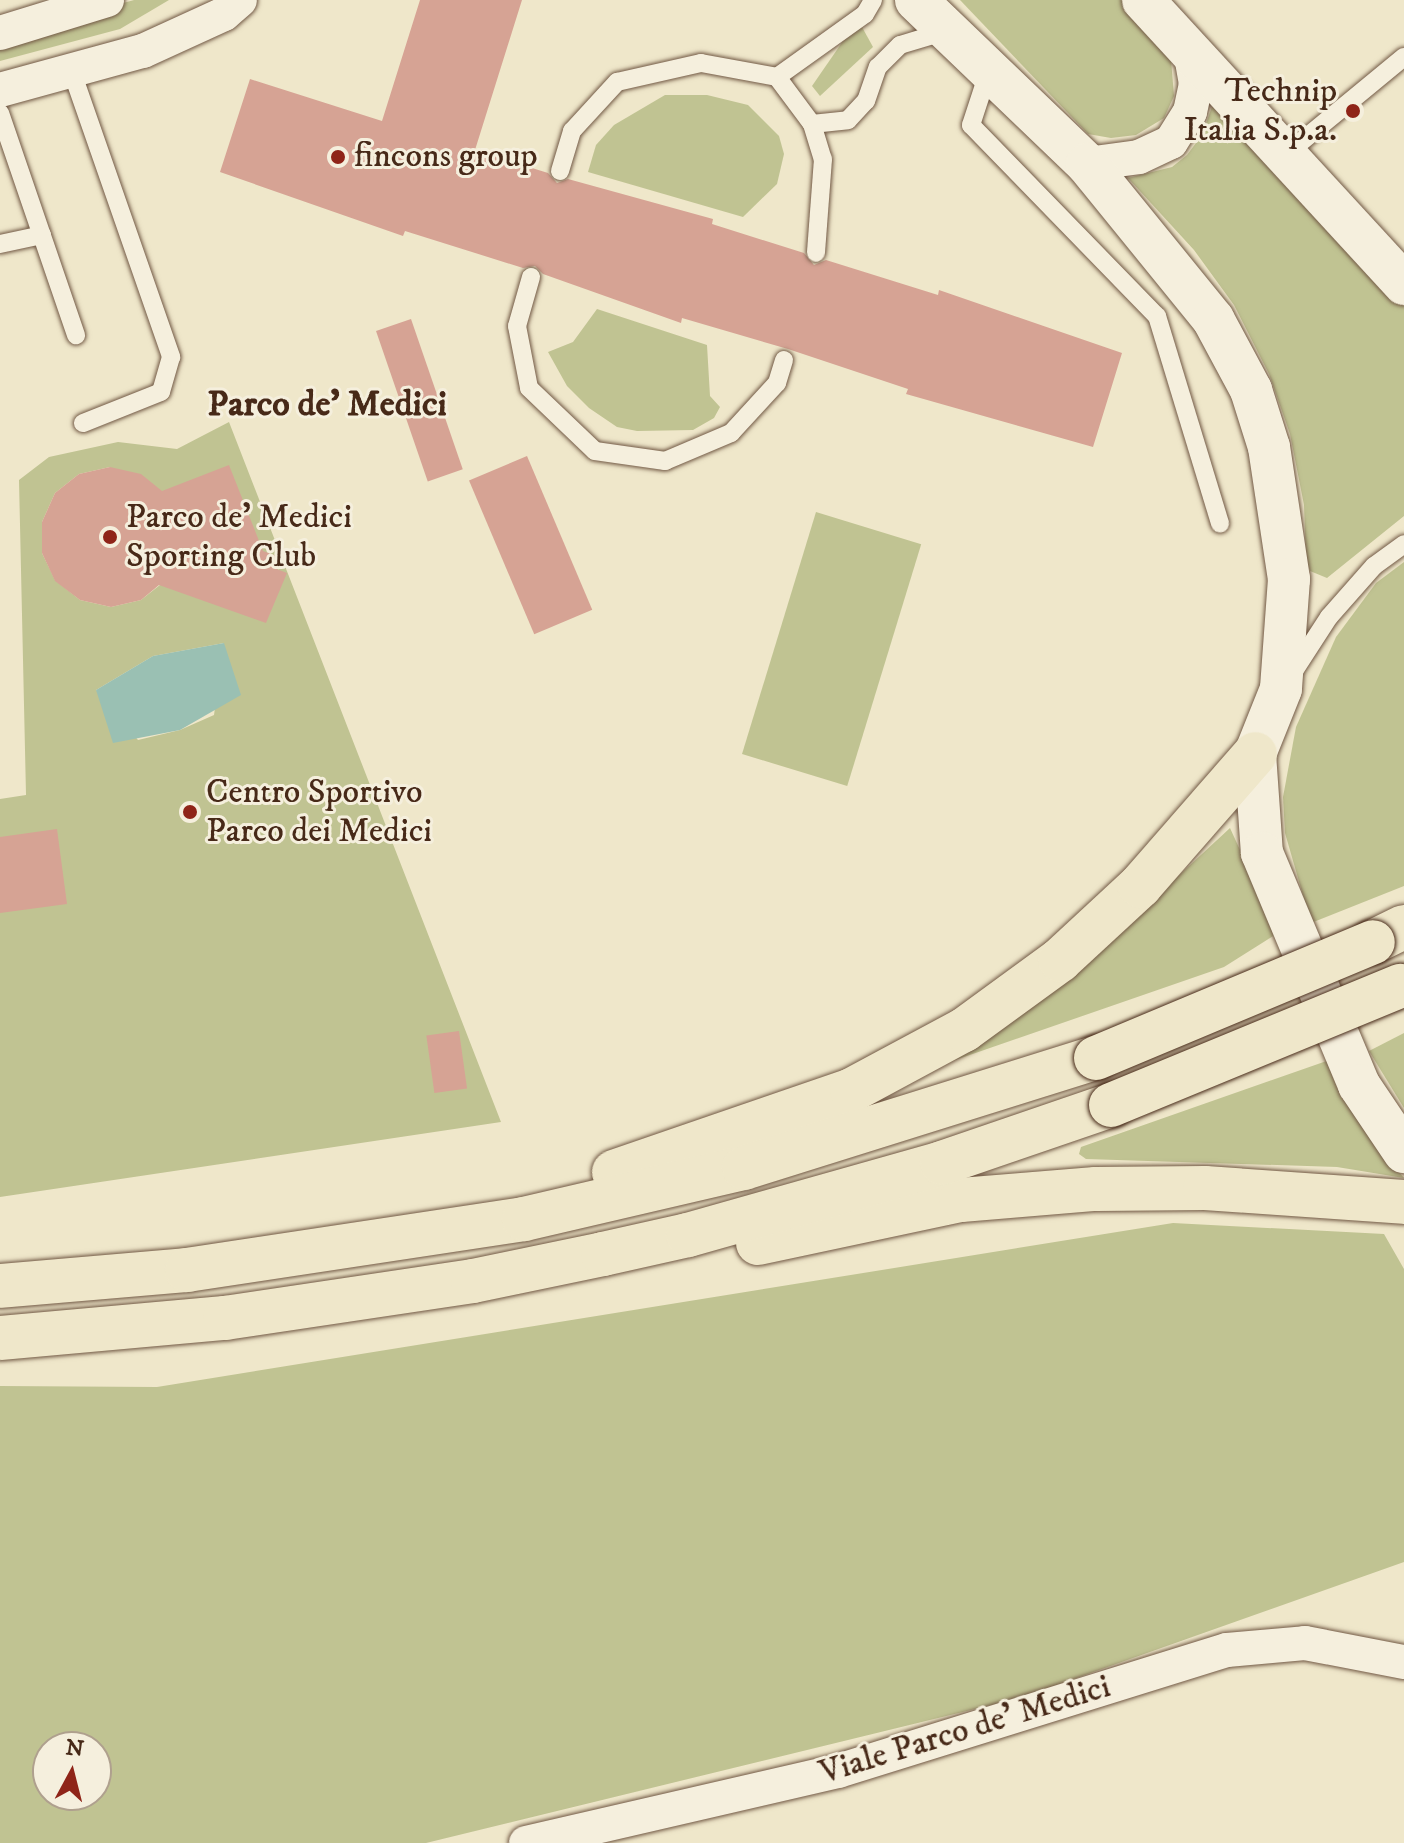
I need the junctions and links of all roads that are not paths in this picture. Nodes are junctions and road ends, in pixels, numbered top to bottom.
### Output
1 (107, 0) edge
2 (240, 0) edge
3 (873, 0) edge
4 (916, 0) edge
5 (1143, 0) edge
6 (948, 31) junction
7 (0, 33) edge
8 (1190, 51) junction
9 (1404, 57) edge
10 (989, 70) junction
11 (72, 72) junction
12 (777, 77) junction
13 (0, 90) edge
14 (0, 113) edge
15 (812, 124) junction
16 (1285, 155) junction
17 (1087, 164) junction
18 (560, 171) dead end
19 (42, 235) junction
20 (0, 244) edge
21 (816, 253) dead end
22 (531, 277) dead end
23 (1404, 284) edge
24 (76, 335) dead end
25 (784, 360) dead end
26 (83, 423) dead end
27 (1220, 524) dead end
28 (1404, 544) edge
29 (1281, 689) junction
30 (1255, 754) junction
31 (1388, 934) edge
32 (1402, 986) edge
33 (1404, 1152) edge
34 (1404, 1202) edge
35 (524, 1219) junction
36 (688, 1235) junction
37 (0, 1286) edge
38 (0, 1338) edge
39 (1404, 1662) edge
40 (526, 1843) edge

1 - 7 street
2 - 11 street
3 - 12 lane
4 - 6 street
5 - 8 street
6 - 10 street
6 - 15 lane
8 - 16 street
8 - 17 street
9 - 16 lane
10 - 17 street
10 - 27 lane
11 - 13 street
11 - 26 lane
12 - 15 lane
12 - 18 lane
14 - 19 lane
15 - 21 lane
16 - 23 street
17 - 29 street
19 - 20 lane
19 - 24 lane
22 - 25 lane
28 - 29 lane
29 - 30 street
30 - 33 street
30 - 35 highway
31 - 35 highway, bridge
32 - 36 highway, bridge
34 - 36 highway
35 - 37 highway
36 - 38 highway
39 - 40 street, Viale Parco de' Medici

